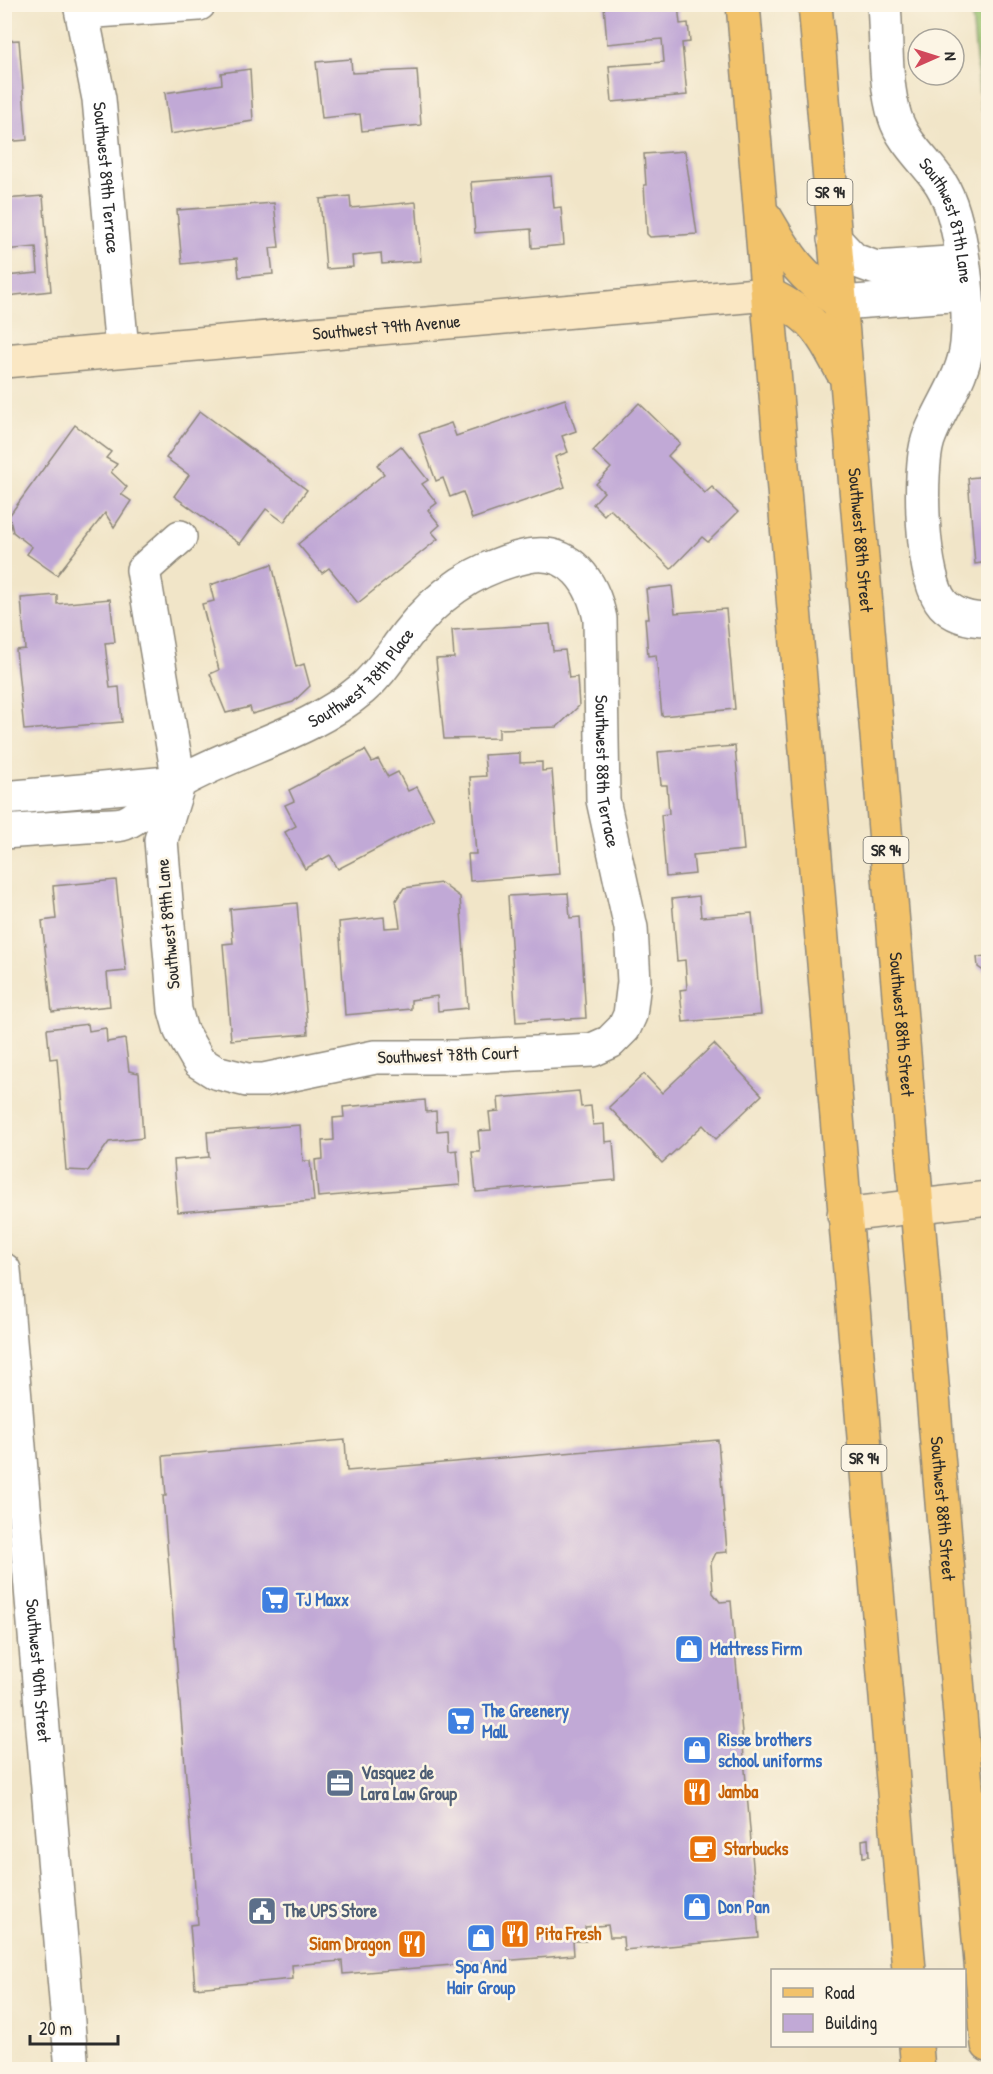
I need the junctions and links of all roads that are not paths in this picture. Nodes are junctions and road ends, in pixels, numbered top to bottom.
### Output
1 (199, 4) edge
2 (743, 4) edge
3 (815, 4) edge
4 (884, 4) edge
5 (81, 8) edge
6 (761, 209) junction
7 (834, 239) junction
8 (964, 278) junction
9 (768, 294) junction
10 (840, 303) junction
11 (122, 351) junction
12 (4, 361) edge
13 (847, 380) junction
14 (180, 537) dead end
15 (529, 556) joint
16 (988, 620) edge
17 (179, 782) junction
18 (4, 798) edge
19 (4, 832) edge
20 (624, 1028) joint
21 (199, 1062) joint
22 (988, 1198) edge
23 (917, 1207) junction
24 (844, 1215) junction
25 (4, 1270) edge
26 (13, 1465) edge
27 (909, 1969) edge
28 (988, 2046) edge
29 (916, 2047) edge
30 (72, 2070) edge
31 (918, 2070) edge

1 - 5 street
2 - 6 main road, SR 94
3 - 7 main road, Southwest 88th Street / SR 94
4 - 8 street, Southwest 87th Lane
5 - 11 street, Southwest 89th Terrace
6 - 9 main road, SR 94
6 - 10 main road
7 - 8 street
7 - 10 main road, Southwest 88th Street / SR 94
8 - 10 street
8 - 16 street, Southwest 87th Lane
9 - 11 street, Southwest 79th Avenue
9 - 13 main road
9 - 24 main road, SR 94
10 - 13 main road, Southwest 88th Street / SR 94
11 - 12 street, Southwest 79th Avenue
13 - 23 main road, Southwest 88th Street / SR 94
14 - 17 street, Southwest 89th Lane
15 - 17 street, Southwest 78th Place
15 - 20 street, Southwest 88th Terrace
17 - 18 street
17 - 19 street
17 - 21 street, Southwest 89th Lane
20 - 21 street, Southwest 78th Court
22 - 23 street
23 - 24 street
23 - 28 main road, Southwest 88th Street / SR 94
24 - 27 main road, SR 94
25 - 26 street, Southwest 90th Street
26 - 30 street, Southwest 90th Street
29 - 31 main road

